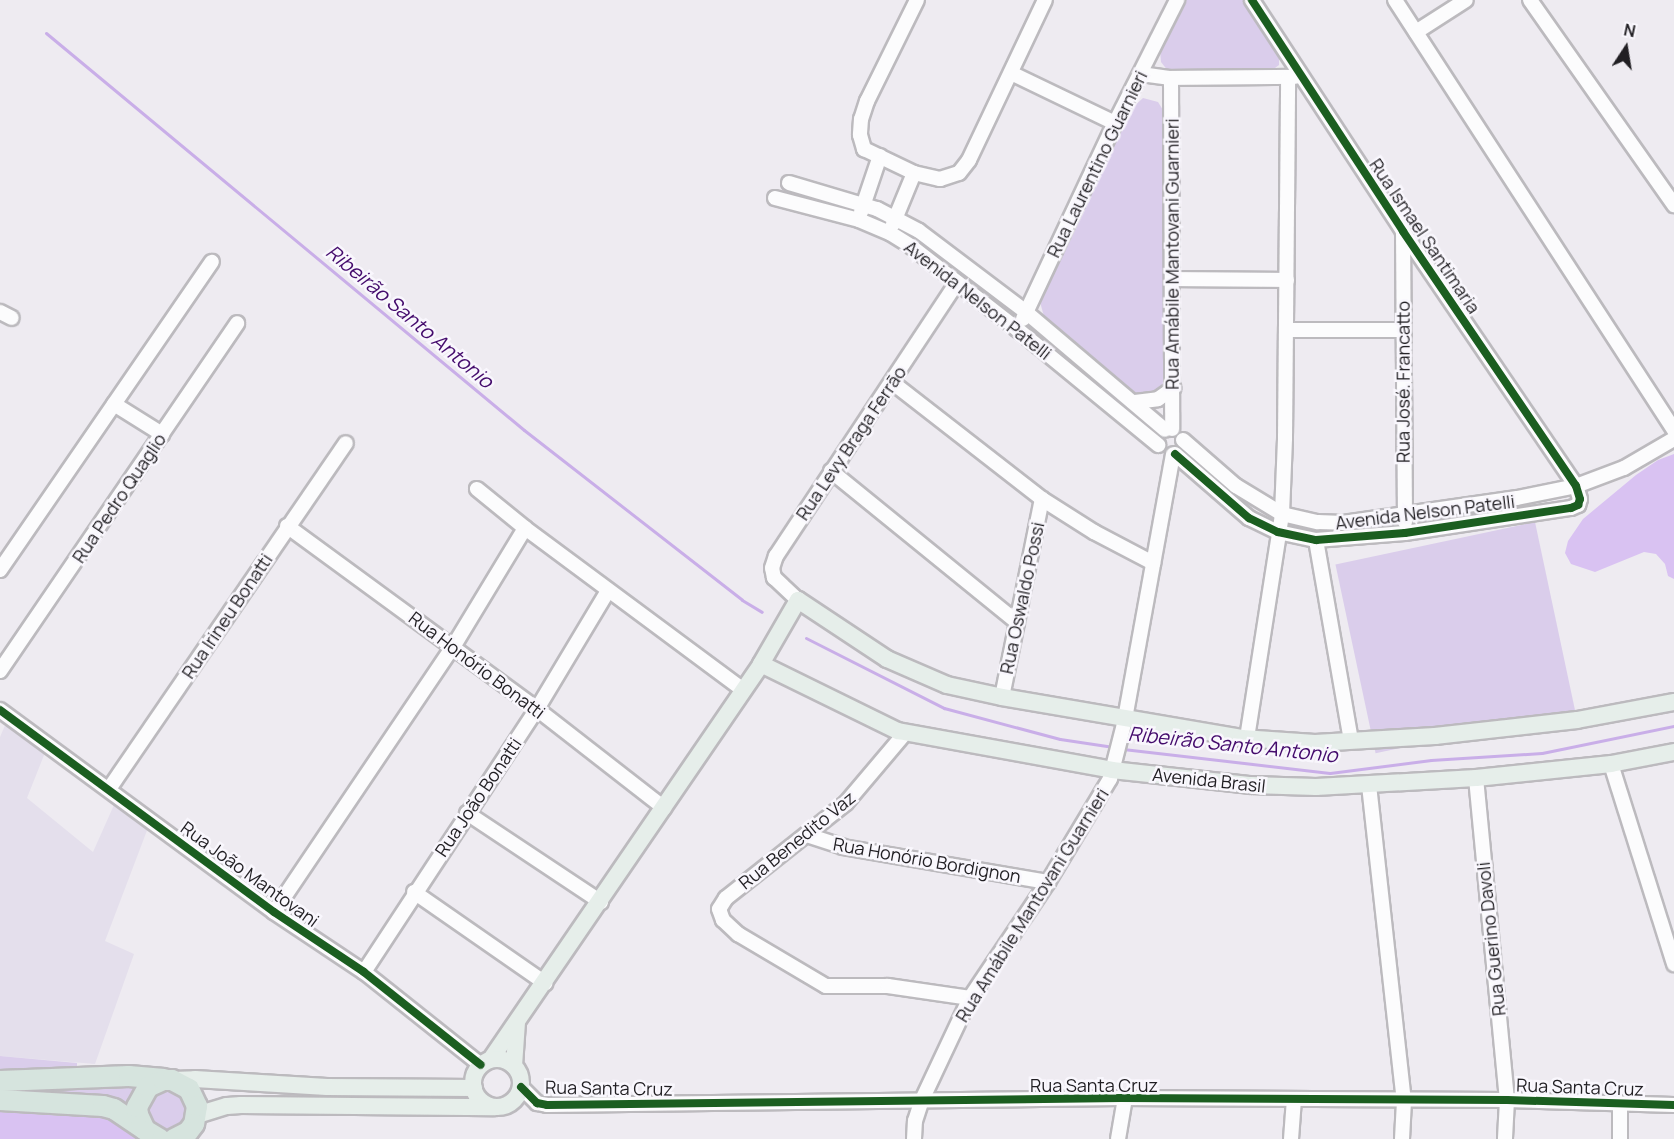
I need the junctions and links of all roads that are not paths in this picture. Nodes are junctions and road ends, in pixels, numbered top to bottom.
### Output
1 (917, 0) edge
2 (1045, 0) edge
3 (1177, 0) edge
4 (1252, 0) edge
5 (1395, 0) edge
6 (1466, 0) edge
7 (1530, 0) edge
8 (1416, 32) junction
9 (1011, 72) junction
10 (1141, 75) junction
11 (1295, 77) junction
12 (1171, 78) junction
13 (1115, 123) junction
14 (879, 156) junction
15 (914, 173) junction
16 (789, 183) dead end
17 (1668, 185) edge
18 (775, 198) dead end
19 (863, 204) junction
20 (1674, 205) edge
21 (895, 216) junction
22 (859, 220) junction
23 (1403, 231) junction
24 (890, 233) junction
25 (212, 262) dead end
26 (1174, 279) junction
27 (1287, 280) junction
28 (957, 283) junction
29 (1026, 312) junction
30 (237, 323) dead end
31 (1017, 329) junction
32 (1286, 330) junction
33 (1403, 330) junction
34 (892, 383) junction
35 (1174, 388) junction
36 (1135, 402) junction
37 (114, 404) junction
38 (1169, 429) junction
39 (1674, 430) edge
40 (162, 434) junction
41 (1674, 439) edge
42 (1183, 440) junction
43 (346, 443) dead end
44 (1158, 445) junction
45 (1174, 454) junction
46 (831, 471) junction
47 (1576, 486) junction
48 (477, 489) dead end
49 (1042, 499) junction
50 (1282, 514) junction
51 (1405, 515) junction
52 (288, 526) junction
53 (525, 528) junction
54 (1278, 532) junction
55 (1405, 533) junction
56 (1316, 540) junction
57 (1153, 563) junction
58 (0, 570) edge
59 (608, 591) junction
60 (798, 600) junction
61 (1017, 622) junction
62 (453, 647) junction
63 (761, 664) junction
64 (0, 671) edge
65 (742, 689) junction
66 (1002, 697) junction
67 (1674, 702) edge
68 (537, 709) junction
69 (0, 710) edge
70 (1125, 721) junction
71 (906, 732) junction
72 (1247, 738) junction
73 (1352, 741) junction
74 (1674, 752) edge
75 (1114, 764) junction
76 (1611, 764) junction
77 (1476, 778) junction
78 (1370, 785) junction
79 (109, 789) junction
80 (664, 808) junction
81 (467, 813) junction
82 (807, 835) junction
83 (1048, 882) junction
84 (414, 892) junction
85 (601, 902) junction
86 (273, 912) junction
87 (1674, 964) edge
88 (364, 972) junction
89 (546, 982) junction
90 (970, 998) junction
91 (517, 1021) junction
92 (486, 1062) junction
93 (514, 1066) junction
94 (172, 1080) junction
95 (0, 1081) edge
96 (521, 1087) junction
97 (400, 1088) junction
98 (474, 1088) junction
99 (1125, 1098) junction
100 (1294, 1099) junction
101 (1507, 1100) junction
102 (1404, 1101) junction
103 (0, 1102) edge
104 (921, 1102) junction
105 (1620, 1104) junction
106 (1674, 1105) edge
107 (400, 1107) junction
108 (495, 1107) junction
109 (197, 1115) junction
110 (153, 1136) edge
111 (174, 1139) edge
112 (914, 1139) edge
113 (1118, 1139) edge
114 (1291, 1139) edge
115 (1401, 1139) edge
116 (1505, 1139) edge
117 (1620, 1139) edge

1 - 14 street
2 - 9 street
3 - 10 street, Rua Laurentino Guarnieri
4 - 11 street, Rua Ismael Santimaria
5 - 8 street
6 - 8 street
7 - 17 street
8 - 39 street
9 - 13 street
9 - 15 street
10 - 12 street
10 - 13 street, Rua Laurentino Guarnieri
11 - 12 street
11 - 23 street, Rua Ismael Santimaria
11 - 27 street
12 - 26 street, Rua Amábile Mantovani Guarnieri
13 - 29 street, Rua Laurentino Guarnieri
14 - 15 street
14 - 19 street
15 - 21 street
16 - 19 street, Avenida Nelson Patelli
17 - 20 street
18 - 22 street, Avenida Nelson Patelli
19 - 21 street, Avenida Nelson Patelli
19 - 22 street
21 - 24 street
21 - 29 street, Avenida Nelson Patelli
22 - 24 street, Avenida Nelson Patelli
23 - 33 street, Rua José. Francatto
23 - 47 street, Rua Ismael Santimaria
24 - 28 street, Avenida Nelson Patelli
25 - 37 street
26 - 27 street
26 - 35 street, Rua Amábile Mantovani Guarnieri
27 - 32 street
28 - 31 street, Avenida Nelson Patelli
28 - 34 street, Rua Levy Braga Ferrão
29 - 31 street, Rua Laurentino Guarnieri
29 - 36 street, Avenida Nelson Patelli
30 - 40 street, Rua Pedro Quaglio
31 - 44 street, Avenida Nelson Patelli
32 - 33 street
32 - 50 street
33 - 51 street, Rua José. Francatto
34 - 46 street, Rua Levy Braga Ferrão
34 - 49 street
35 - 36 street
35 - 38 street, Rua Amábile Mantovani Guarnieri
36 - 38 street, Avenida Nelson Patelli
37 - 40 street
37 - 58 street
38 - 42 street
38 - 44 street
40 - 64 street, Rua Pedro Quaglio
41 - 47 street, Avenida Nelson Patelli
42 - 45 street
42 - 50 street, Avenida Nelson Patelli
43 - 52 street, Rua Irineu Bonatti
44 - 45 street
45 - 54 street, Avenida Nelson Patelli
45 - 57 street, Rua Amábile Mantovani Guarnieri
46 - 60 street, Rua Levy Braga Ferrão
46 - 61 street
47 - 51 street, Avenida Nelson Patelli
47 - 55 street, Avenida Nelson Patelli
48 - 53 street
49 - 57 street
49 - 61 street, Rua Oswaldo Possi
50 - 51 street, Avenida Nelson Patelli
50 - 54 street
51 - 55 street, Rua José. Francatto
52 - 62 street, Rua Honório Bonatti
52 - 79 street, Rua Irineu Bonatti
53 - 59 street
53 - 62 street
54 - 56 street, Avenida Nelson Patelli
54 - 72 street
55 - 56 street, Avenida Nelson Patelli
56 - 73 street
57 - 70 street, Rua Amábile Mantovani Guarnieri
59 - 65 street
59 - 68 street, Rua João Bonatti
60 - 63 main road
60 - 66 main road
61 - 66 street, Rua Oswaldo Possi
62 - 68 street, Rua Honório Bonatti
62 - 86 street
63 - 65 main road
63 - 71 main road, Avenida Brasil
65 - 80 main road
66 - 70 main road
67 - 73 main road
68 - 80 street, Rua Honório Bonatti
68 - 81 street, Rua João Bonatti
69 - 79 street, Rua João Mantovani
70 - 72 main road
70 - 75 street, Rua Amábile Mantovani Guarnieri
71 - 75 main road, Avenida Brasil
71 - 82 street, Rua Benedito Vaz
72 - 73 main road
74 - 76 main road, Avenida Brasil
75 - 78 main road, Avenida Brasil
75 - 83 street, Rua Amábile Mantovani Guarnieri
76 - 77 main road, Avenida Brasil
76 - 87 street
77 - 78 main road, Avenida Brasil
77 - 101 street, Rua Guerino Davoli
78 - 102 street
79 - 86 street, Rua João Mantovani
80 - 85 main road
81 - 84 street, Rua João Bonatti
81 - 85 street
82 - 83 street, Rua Honório Bordignon
82 - 90 street, Rua Benedito Vaz
83 - 90 street, Rua Amábile Mantovani Guarnieri
84 - 88 street, Rua João Bonatti
84 - 89 street
85 - 89 main road
86 - 88 street, Rua João Mantovani
88 - 92 street, Rua João Mantovani
89 - 91 main road
90 - 104 street, Rua Amábile Mantovani Guarnieri
91 - 92 main road
91 - 93 main road
92 - 93 main road
92 - 98 main road
93 - 96 main road
94 - 95 highway
94 - 97 main road
94 - 109 highway
94 - 110 highway
96 - 104 street, Rua Santa Cruz
96 - 108 main road
97 - 98 main road
97 - 107 main road
98 - 108 main road
99 - 100 street, Rua Santa Cruz
99 - 104 street, Rua Santa Cruz
99 - 113 street
100 - 102 street, Rua Santa Cruz
100 - 114 street
101 - 102 street, Rua Santa Cruz
101 - 105 street, Rua Santa Cruz
101 - 116 street, Rua Guerino Davoli
102 - 115 street
103 - 110 highway
104 - 112 street, Rua Amábile Mantovani Guarnieri
105 - 106 street, Rua Santa Cruz
105 - 117 street
107 - 108 main road
107 - 109 main road
109 - 111 highway

